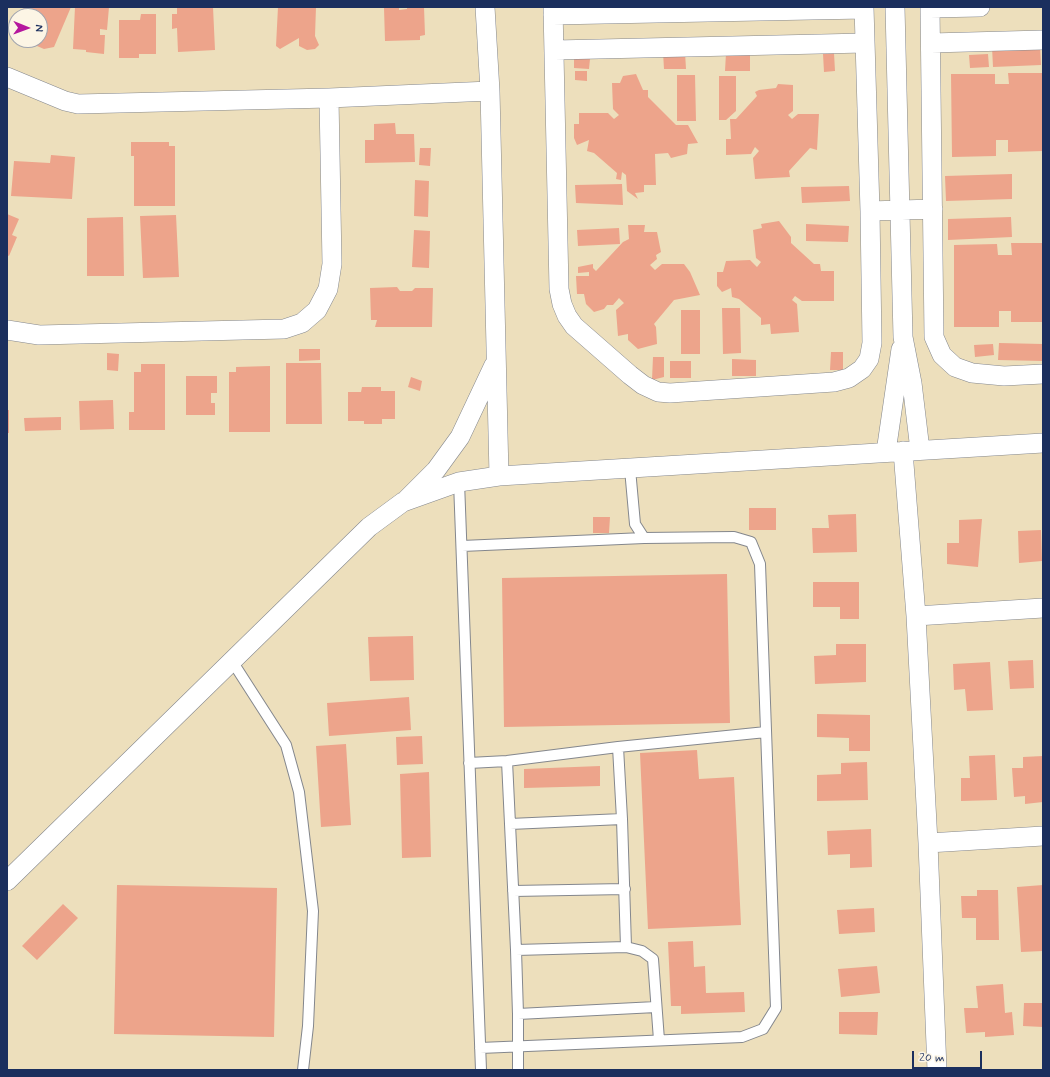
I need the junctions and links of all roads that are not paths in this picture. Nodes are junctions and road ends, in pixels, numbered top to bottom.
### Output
1 (485, 7) edge
2 (894, 7) edge
3 (930, 7) edge
4 (980, 7) edge
5 (864, 8) edge
6 (553, 11) edge
7 (1043, 40) edge
8 (864, 43) junction
9 (931, 43) junction
10 (554, 50) junction
11 (7, 77) edge
12 (490, 91) junction
13 (329, 98) junction
14 (933, 209) junction
15 (870, 211) junction
16 (900, 211) junction
17 (7, 330) edge
18 (903, 337) junction
19 (496, 360) junction
20 (1043, 374) edge
21 (1043, 443) edge
22 (903, 451) junction
23 (630, 469) junction
24 (499, 476) junction
25 (459, 482) junction
26 (403, 502) junction
27 (644, 538) junction
28 (462, 546) junction
29 (1043, 608) edge
30 (916, 616) junction
31 (232, 661) junction
32 (766, 732) junction
33 (618, 747) junction
34 (507, 761) junction
35 (469, 763) junction
36 (622, 819) junction
37 (510, 824) junction
38 (1043, 836) edge
39 (928, 843) junction
40 (7, 882) edge
41 (625, 889) junction
42 (513, 891) junction
43 (626, 947) junction
44 (516, 950) junction
45 (656, 1007) junction
46 (518, 1014) junction
47 (659, 1040) junction
48 (480, 1048) junction
49 (517, 1048) junction
50 (303, 1070) edge
51 (481, 1070) edge
52 (518, 1070) edge
53 (937, 1070) edge

1 - 12 street
2 - 16 street
3 - 4 street
3 - 9 street
5 - 6 street
5 - 8 street
6 - 10 street
7 - 9 street
8 - 10 street
8 - 15 street
9 - 14 street
10 - 15 street
11 - 13 street
12 - 13 street
12 - 19 street
13 - 17 street
14 - 16 street
14 - 20 street
15 - 16 street
16 - 18 street
18 - 22 street
18 - 22 street
19 - 24 street
19 - 26 street
21 - 22 street
22 - 23 street
22 - 30 street
23 - 24 street
23 - 27 lane
24 - 25 street
25 - 26 street
25 - 28 lane
26 - 31 street
27 - 28 lane
27 - 32 lane
28 - 35 lane
29 - 30 street
30 - 39 street
31 - 40 street
31 - 50 lane
32 - 33 lane
32 - 47 lane
33 - 34 lane
33 - 36 lane
34 - 35 lane
34 - 37 lane
35 - 48 lane
36 - 37 lane
36 - 41 lane
37 - 42 lane
38 - 39 street
39 - 53 street
41 - 42 lane
41 - 43 lane
42 - 44 lane
43 - 44 lane
43 - 45 lane
44 - 46 lane
45 - 46 lane
45 - 47 lane
46 - 49 lane
47 - 49 lane
48 - 49 lane
48 - 51 lane
49 - 52 lane

